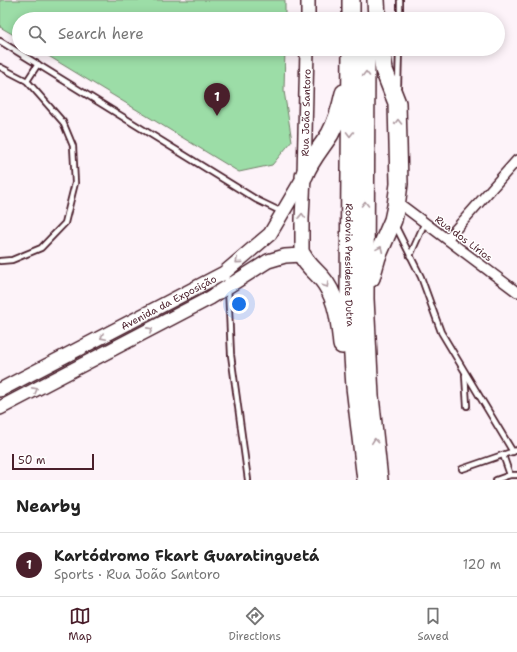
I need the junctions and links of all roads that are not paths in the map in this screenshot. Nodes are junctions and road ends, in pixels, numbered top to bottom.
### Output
1 (308, 0) edge
2 (351, 0) edge
3 (366, 0) edge
4 (376, 0) edge
5 (400, 0) edge
6 (308, 12) edge
7 (351, 12) edge
8 (366, 12) edge
9 (377, 12) edge
10 (400, 12) edge
11 (0, 41) edge
12 (12, 48) edge
13 (25, 56) edge
14 (307, 56) edge
15 (354, 56) edge
16 (356, 56) edge
17 (356, 56) edge
18 (382, 56) edge
19 (399, 56) edge
20 (38, 64) junction
21 (0, 67) edge
22 (27, 81) junction
23 (397, 103) junction
24 (517, 160) edge
25 (304, 176) junction
26 (283, 212) junction
27 (395, 213) junction
28 (425, 222) junction
29 (268, 236) junction
30 (447, 239) junction
31 (302, 255) junction
32 (410, 256) junction
33 (270, 260) junction
34 (0, 261) edge
35 (224, 273) junction
36 (228, 286) junction
37 (517, 292) edge
38 (365, 299) junction
39 (465, 373) junction
40 (0, 390) edge
41 (467, 406) dead end
42 (0, 408) edge
43 (515, 451) edge
44 (503, 455) junction
45 (462, 468) dead end
46 (510, 475) junction
47 (517, 475) edge
48 (248, 480) edge
49 (366, 480) edge
50 (379, 480) edge
51 (496, 480) edge

1 - 6 main road
2 - 7 highway
3 - 8 highway
4 - 9 highway
5 - 10 lane
11 - 12 lane
13 - 20 lane
14 - 25 main road, Rua João Santoro
15 - 25 highway
38 -> 16 highway, Rodovia Presidente Dutra
17 -> 49 highway, Rodovia Presidente Dutra
18 - 23 highway
19 - 23 lane
20 - 22 lane
20 - 26 lane
21 - 22 lane
22 - 34 lane
27 -> 23 highway
24 - 30 street
25 - 26 main road, Avenida da Exposição
31 -> 25 main road, Rua João Santoro
26 - 29 main road, Avenida da Exposição
27 - 28 street, Rua dos Lírios
27 - 32 lane
38 -> 27 highway
28 - 30 street, Rua dos Lírios
28 - 32 lane
29 - 33 main road
29 -> 35 main road, Avenida da Exposição
30 - 37 street, Rua dos Lírios
31 - 33 main road, Avenida da Exposição
31 -> 49 highway
32 - 39 lane
33 - 36 main road, Avenida da Exposição
35 - 36 lane
35 -> 40 main road, Avenida da Exposição
42 -> 36 main road, Avenida da Exposição
36 - 48 lane
50 -> 38 highway, Rodovia Presidente Dutra
39 - 41 lane
39 - 43 lane
43 - 44 lane
44 - 45 lane
44 - 46 lane
46 - 47 lane
46 - 51 lane

